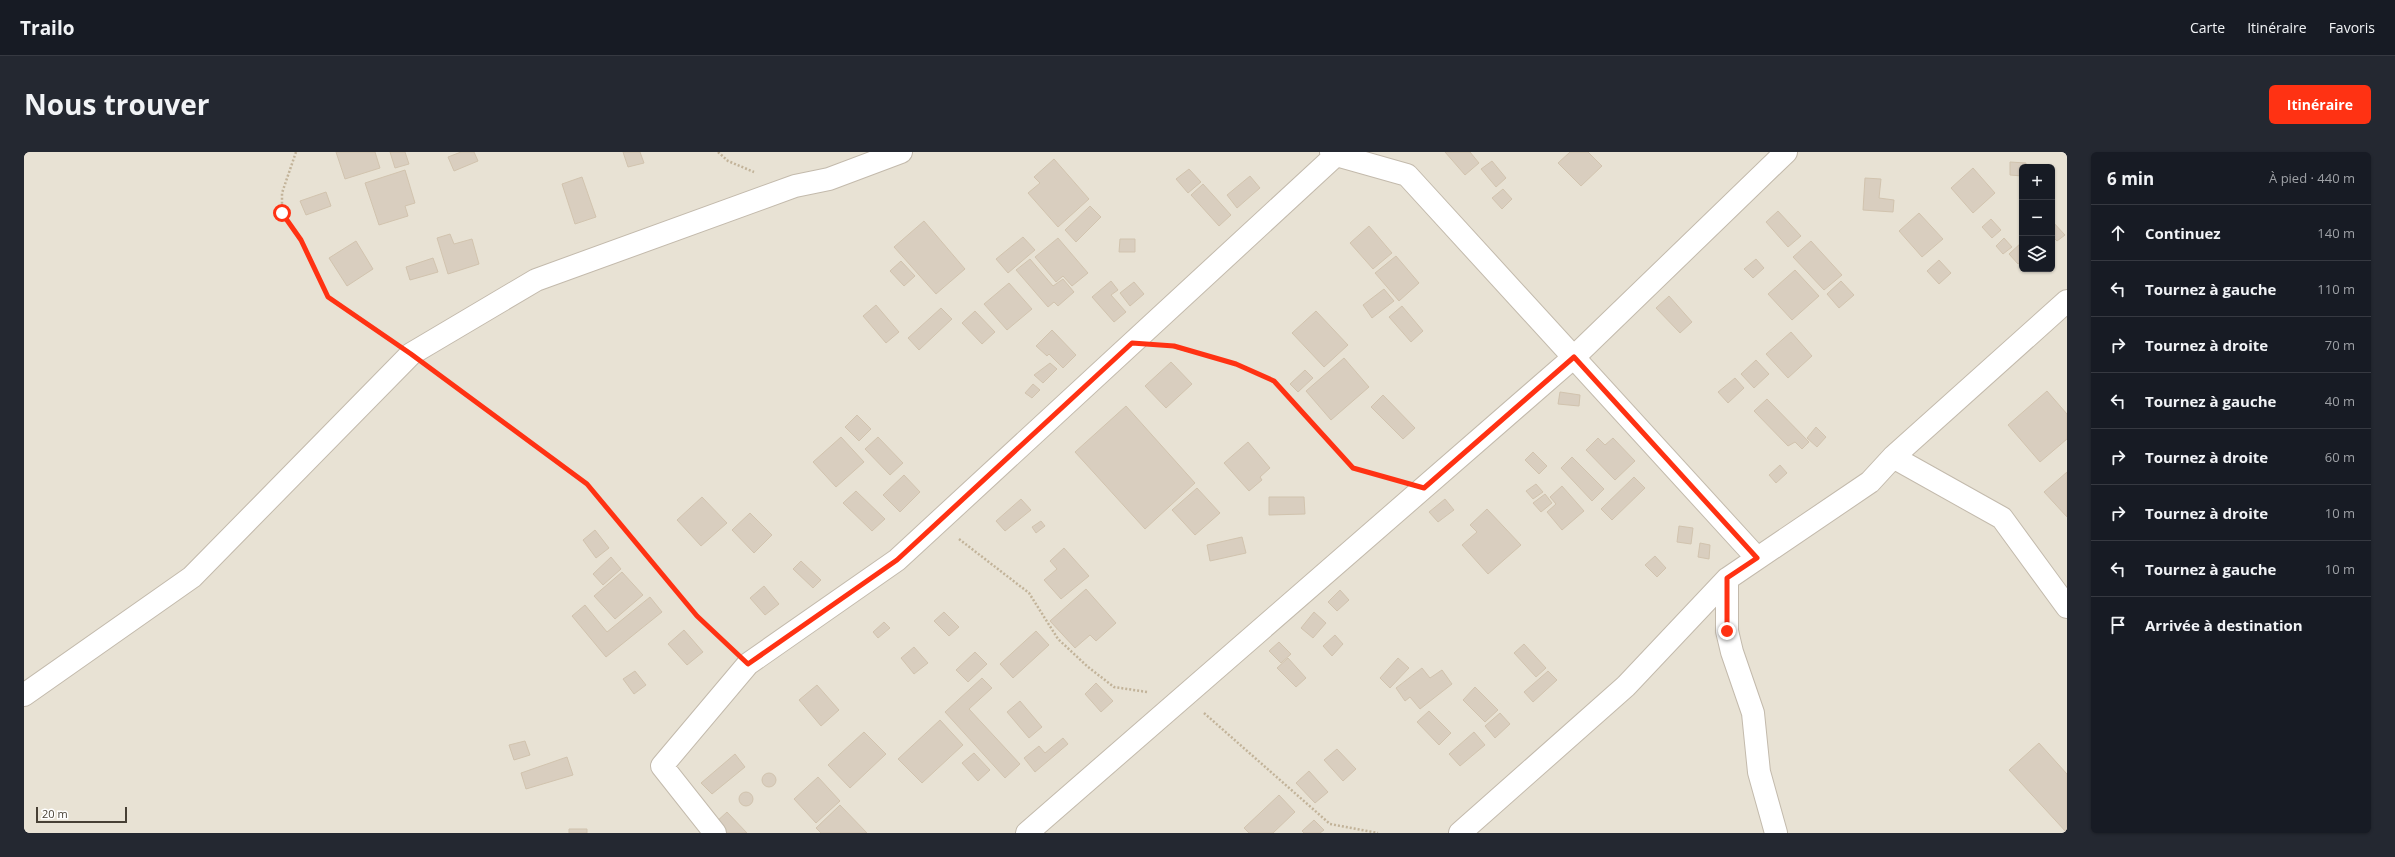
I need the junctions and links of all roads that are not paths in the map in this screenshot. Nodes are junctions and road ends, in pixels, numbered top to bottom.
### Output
1 (901, 152) edge
2 (1786, 152) edge
3 (1333, 154) edge
4 (2067, 301) edge
5 (1574, 357) junction
6 (1893, 456) junction
7 (1757, 558) junction
8 (1727, 578) junction
9 (2067, 608) edge
10 (24, 695) edge
11 (1464, 832) edge
12 (715, 833) edge
13 (1027, 833) edge
14 (1776, 833) edge

1 - 10 street
2 - 5 street
3 - 5 street
3 - 12 street
4 - 6 street
5 - 7 street
5 - 13 street
6 - 7 street
6 - 9 street
7 - 8 street
8 - 11 street
8 - 14 street

